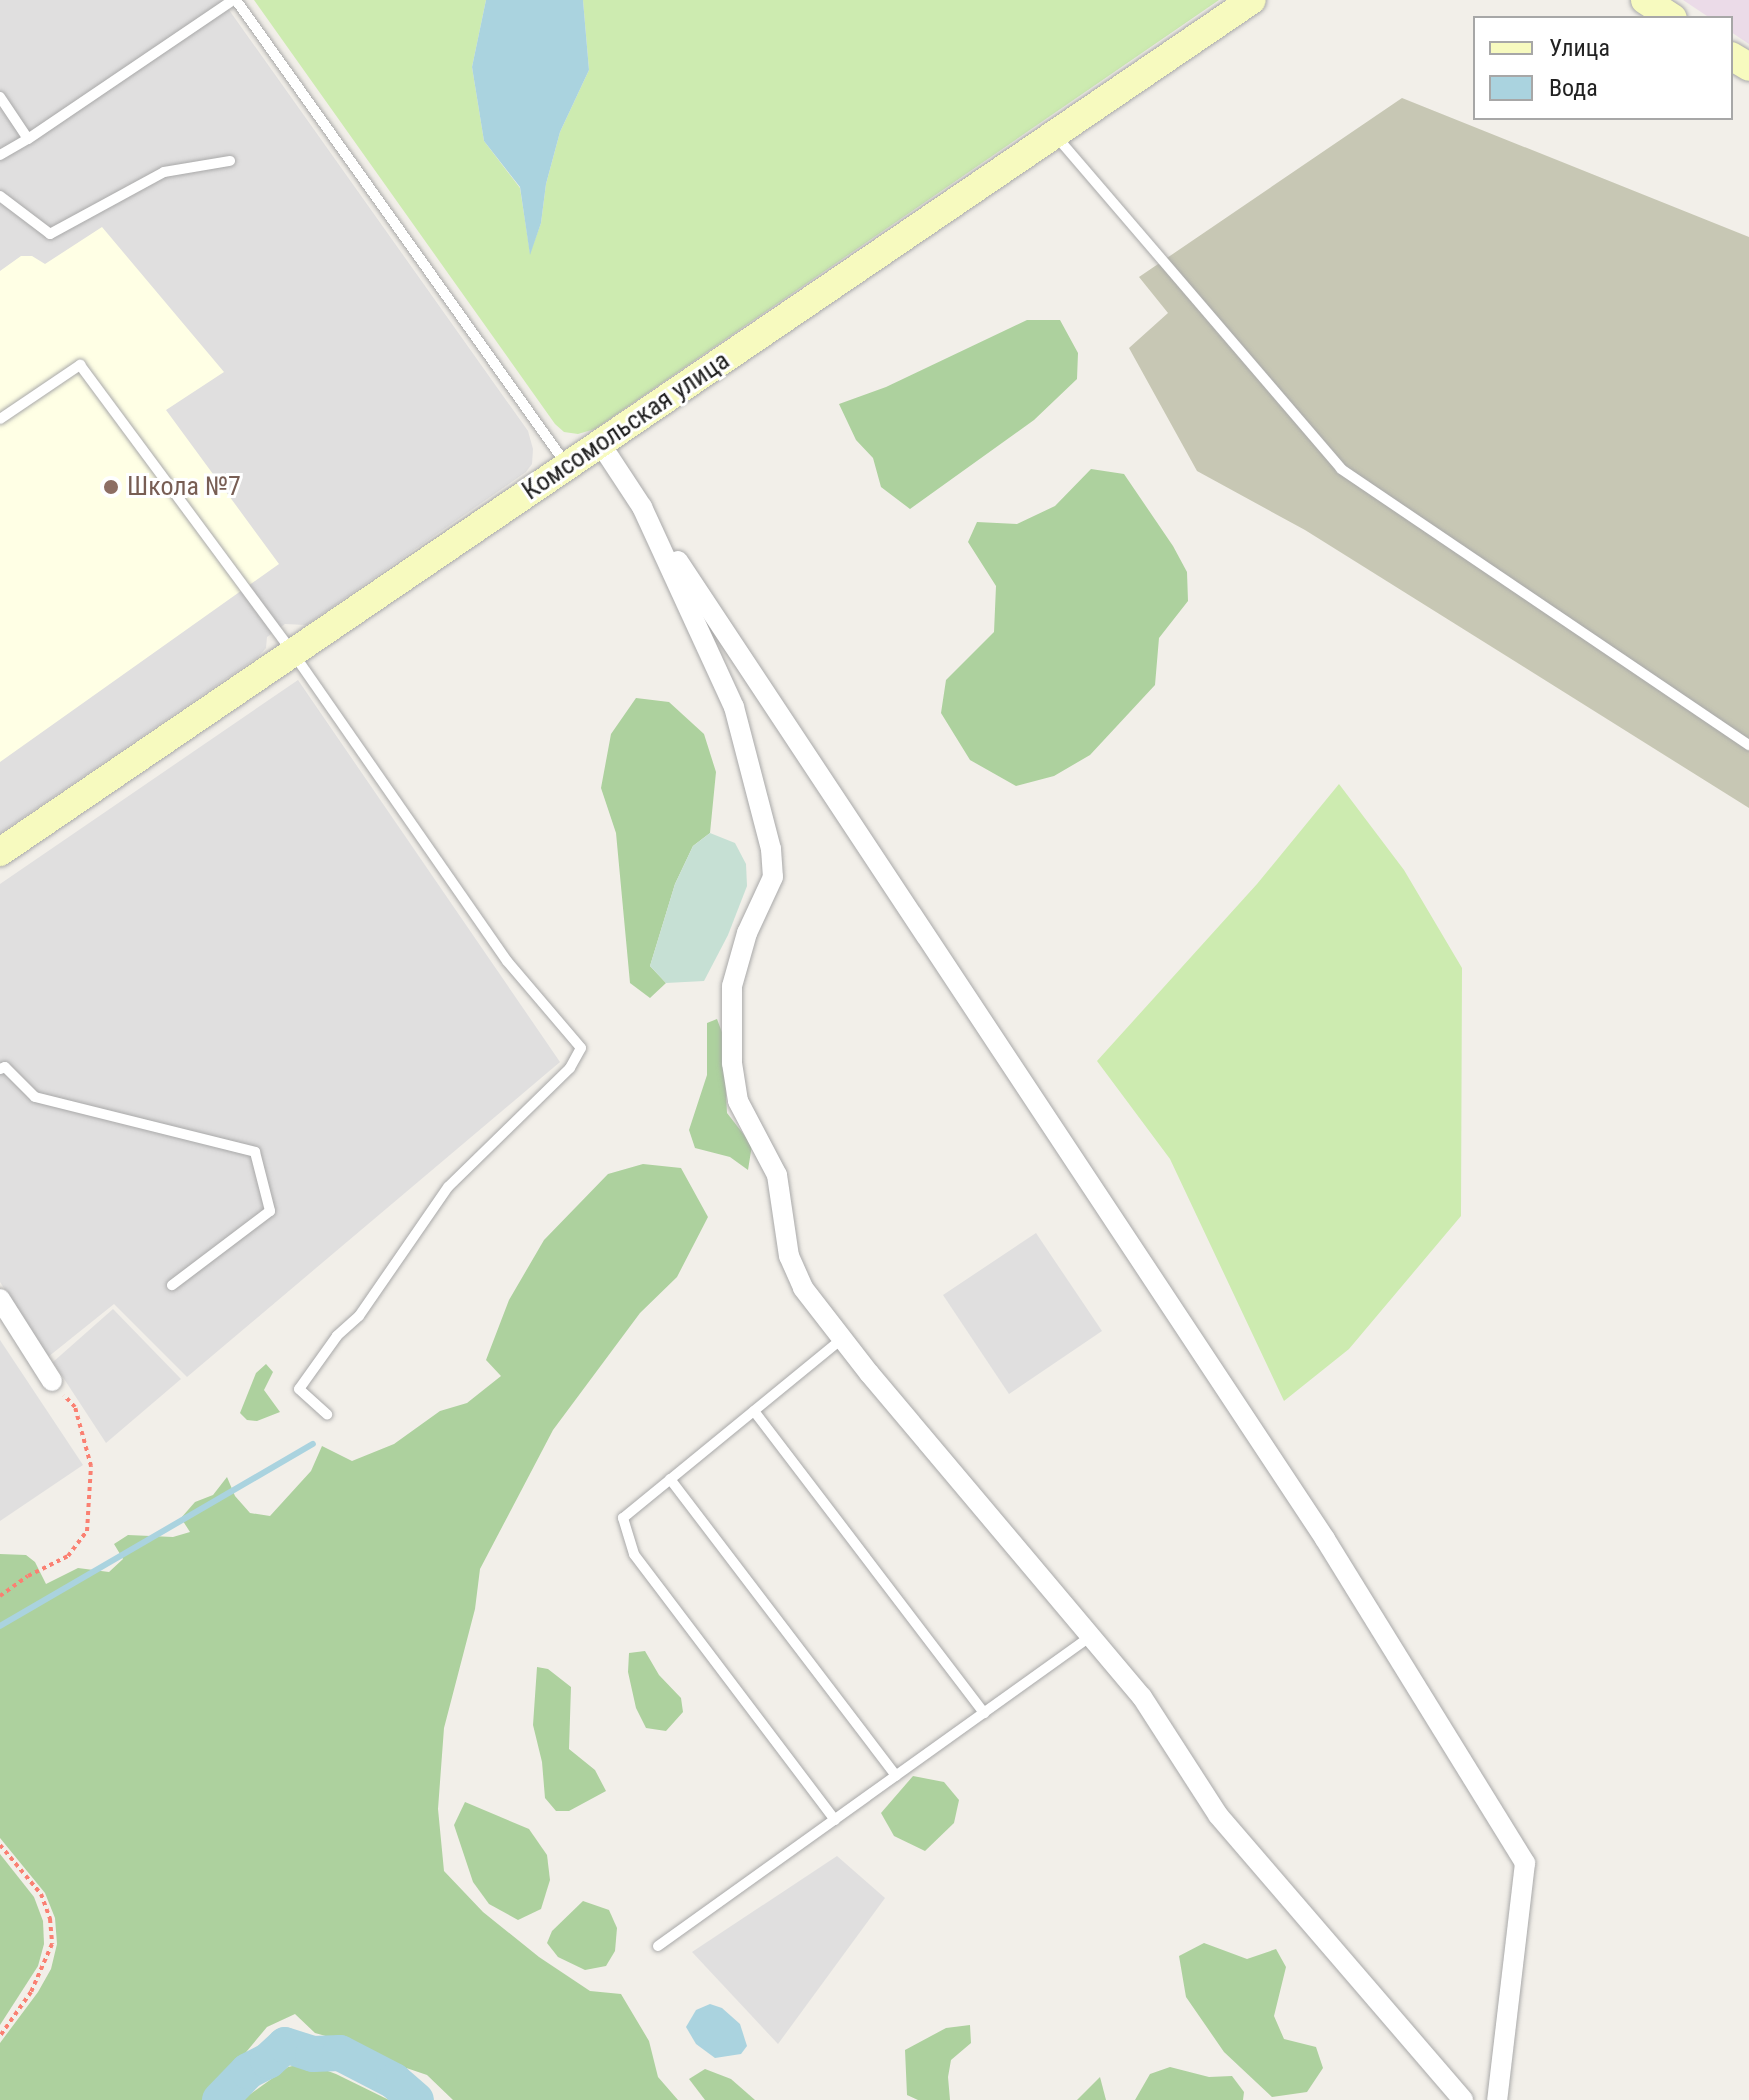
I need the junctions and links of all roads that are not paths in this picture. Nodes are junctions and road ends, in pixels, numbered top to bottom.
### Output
1 (235, 0) edge
2 (1252, 0) edge
3 (1645, 0) edge
4 (1670, 16) edge
5 (0, 97) edge
6 (1055, 134) junction
7 (28, 139) junction
8 (0, 155) edge
9 (230, 161) dead end
10 (0, 196) edge
11 (0, 419) edge
12 (600, 443) junction
13 (567, 466) junction
14 (642, 507) junction
15 (293, 653) junction
16 (1749, 745) edge
17 (0, 852) edge
18 (0, 1069) edge
19 (172, 1285) dead end
20 (0, 1299) edge
21 (842, 1339) junction
22 (52, 1381) road end
23 (754, 1411) junction
24 (327, 1414) dead end
25 (670, 1479) junction
26 (1091, 1636) junction
27 (984, 1713) junction
28 (896, 1776) junction
29 (835, 1820) junction
30 (658, 1946) dead end
31 (1463, 2100) edge
32 (1497, 2100) edge

1 - 7 lane
1 - 13 lane
2 - 6 main road, Комсомольская улица
3 - 4 main road
5 - 7 lane
6 - 12 main road, Комсомольская улица
6 - 16 lane
7 - 8 lane
9 - 10 lane
11 - 15 lane
12 - 13 main road, Комсомольская улица
12 - 14 street
13 - 15 main road, Комсомольская улица
14 - 21 street
14 - 32 street
15 - 17 main road, Комсомольская улица
15 - 24 lane
18 - 19 lane
20 - 22 street
21 - 23 lane
21 - 26 street
23 - 25 lane
23 - 27 lane
25 - 28 lane
25 - 29 lane
26 - 27 lane
26 - 31 street
27 - 28 lane
28 - 29 lane
29 - 30 lane

